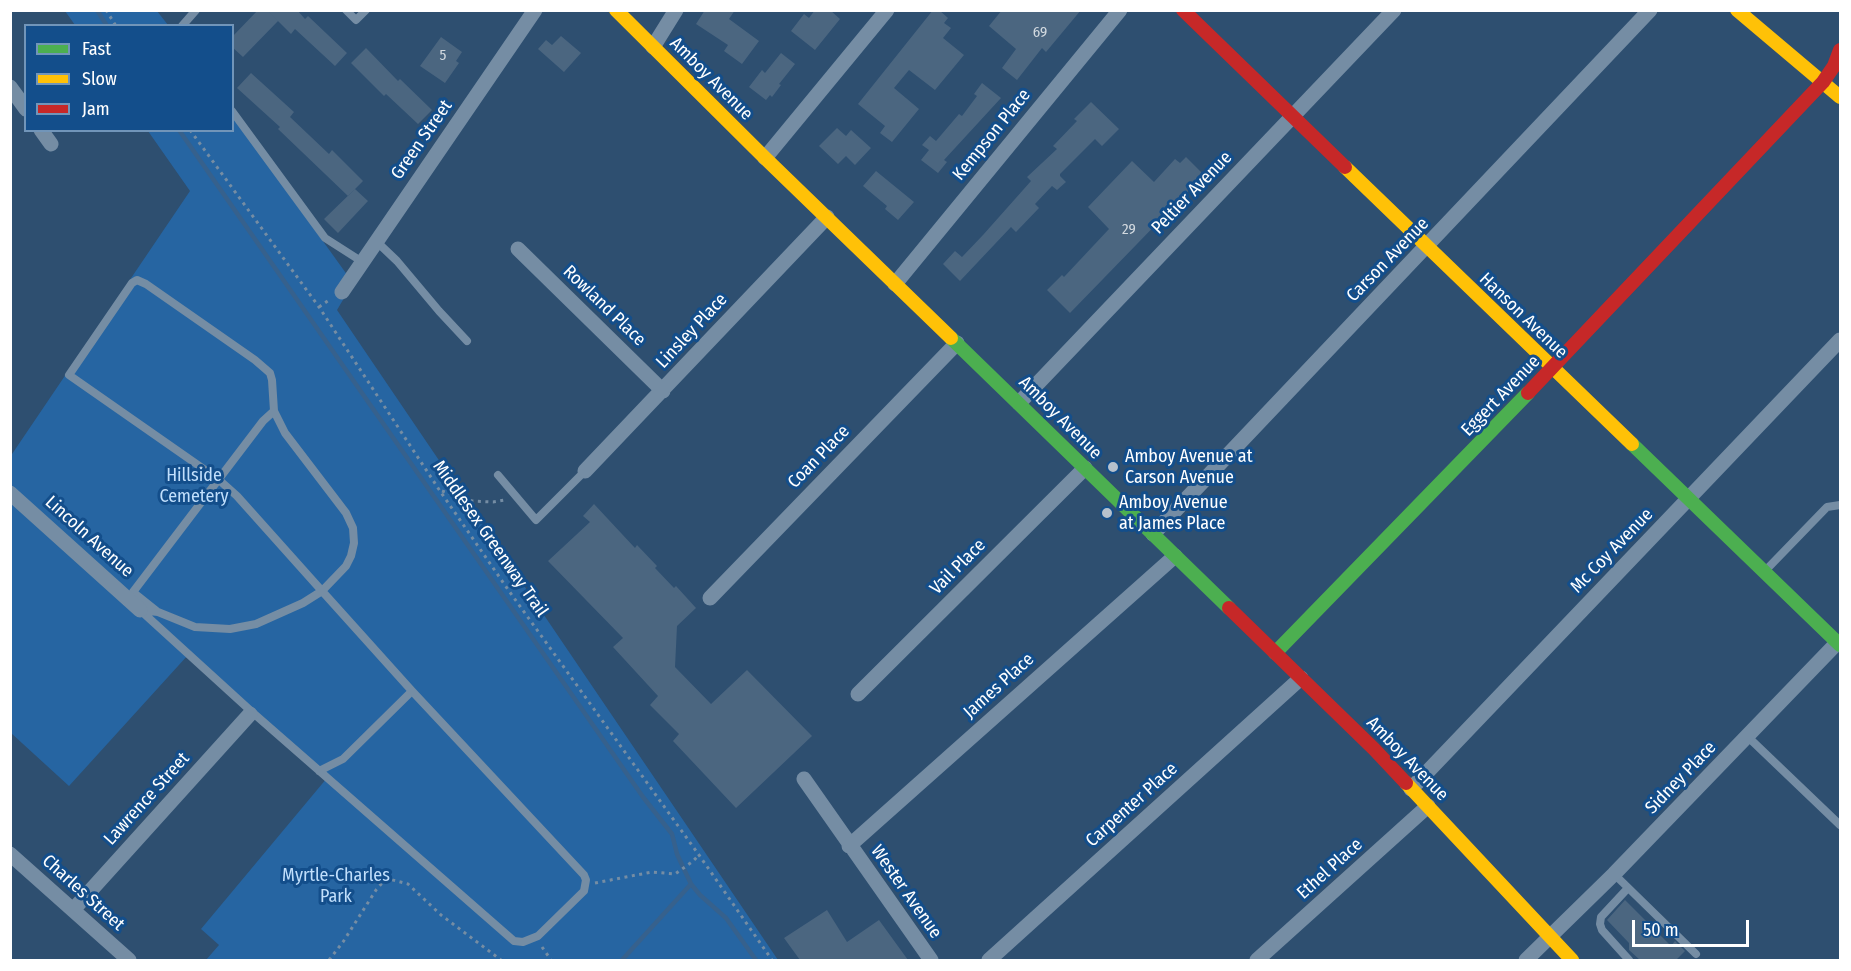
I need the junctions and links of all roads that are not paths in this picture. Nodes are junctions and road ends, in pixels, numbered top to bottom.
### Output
1 (196, 10) edge
2 (346, 10) edge
3 (366, 10) edge
4 (535, 10) edge
5 (616, 10) edge
6 (676, 10) edge
7 (887, 10) edge
8 (1120, 10) edge
9 (1183, 10) edge
10 (1394, 10) edge
11 (1650, 10) edge
12 (1737, 10) edge
13 (184, 24) edge
14 (653, 47) junction
15 (1840, 50) edge
16 (1823, 82) junction
17 (10, 87) edge
18 (1840, 97) edge
19 (24, 106) edge
20 (234, 114) edge
21 (1292, 116) junction
22 (42, 132) edge
23 (51, 144) dead end
24 (765, 158) junction
25 (827, 217) junction
26 (376, 241) junction
27 (1427, 248) junction
28 (518, 249) dead end
29 (361, 261) junction
30 (894, 284) junction
31 (342, 292) dead end
32 (1840, 340) edge
33 (467, 341) dead end
34 (957, 343) junction
35 (1552, 368) junction
36 (663, 391) junction
37 (1019, 403) junction
38 (274, 411) junction
39 (1085, 468) junction
40 (585, 471) joint
41 (498, 475) dead end
42 (218, 479) junction
43 (10, 493) edge
44 (1689, 499) junction
45 (1840, 506) edge
46 (1153, 534) junction
47 (1175, 556) junction
48 (1764, 572) junction
49 (322, 591) junction
50 (710, 598) dead end
51 (140, 610) junction
52 (158, 612) junction
53 (1839, 644) edge
54 (1275, 653) junction
55 (1301, 678) junction
56 (412, 691) junction
57 (858, 694) dead end
58 (250, 714) dead end
59 (1748, 737) junction
60 (319, 771) junction
61 (804, 779) dead end
62 (1411, 789) junction
63 (1428, 806) junction
64 (1840, 825) edge
65 (849, 846) junction
66 (10, 854) edge
67 (1614, 874) junction
68 (1628, 888) junction
69 (74, 910) junction
70 (1551, 938) junction
71 (1696, 954) dead end
72 (129, 960) edge
73 (931, 960) edge
74 (989, 960) edge
75 (1257, 960) edge
76 (1526, 960) edge
77 (1572, 960) edge
78 (1629, 960) edge

1 - 13 lane
2 - 3 lane
4 - 26 street, Green Street
5 - 14 street, Amboy Avenue
6 - 14 street
7 - 24 street
8 - 30 street, Kempson Place
9 - 21 street, Hanson Avenue
10 - 21 street, Peltier Avenue
11 - 27 street, Carson Avenue
12 - 16 street
14 - 24 street, Amboy Avenue
15 - 16 street, Eggert Avenue
16 - 18 street
16 - 35 street, Eggert Avenue
17 - 19 street
20 - 29 lane
21 - 27 street, Hanson Avenue
21 - 37 street, Peltier Avenue
22 - 23 street
24 - 25 street, Amboy Avenue
25 - 30 street, Amboy Avenue
25 - 36 street, Linsley Place
26 - 29 street, Green Street
26 - 33 lane
27 - 35 street, Hanson Avenue
27 - 46 street, Carson Avenue
28 - 36 street, Rowland Place
29 - 31 street, Green Street
30 - 34 street, Amboy Avenue
32 - 44 street, Mc Coy Avenue
34 - 37 street, Amboy Avenue
34 - 50 street, Coan Place
35 - 44 street, Hanson Avenue
35 - 54 street, Eggert Avenue
36 - 40 street, Linsley Place
37 - 39 street, Amboy Avenue
38 - 42 lane
38 - 42 lane
38 - 49 lane
39 - 46 street, Amboy Avenue
39 - 57 street, Vail Place
40 - 41 lane
42 - 49 lane
42 - 52 lane
43 - 51 street, Lincoln Avenue
44 - 48 street, Hanson Avenue
44 - 62 street, Mc Coy Avenue
45 - 48 lane
46 - 47 street, Amboy Avenue
47 - 54 street, Amboy Avenue
47 - 65 street, James Place
48 - 53 street, Hanson Avenue
49 - 52 lane
49 - 56 lane
51 - 52 lane
51 - 60 lane
53 - 59 street, Sidney Place
54 - 55 street, Amboy Avenue
55 - 62 street, Amboy Avenue
55 - 74 street, Carpenter Place
56 - 60 lane
56 - 60 lane
58 - 69 street, Lawrence Street
59 - 64 lane
59 - 67 street, Sidney Place
61 - 65 street, Wester Avenue
62 - 63 street, Amboy Avenue
63 - 70 street, Amboy Avenue
63 - 75 street, Ethel Place
65 - 73 street, Wester Avenue
66 - 69 street, Charles Street
67 - 68 lane
67 - 70 street, Sidney Place
68 - 71 lane
68 - 78 lane
69 - 72 street, Charles Street
70 - 76 street, Sidney Place
70 - 77 street, Amboy Avenue

